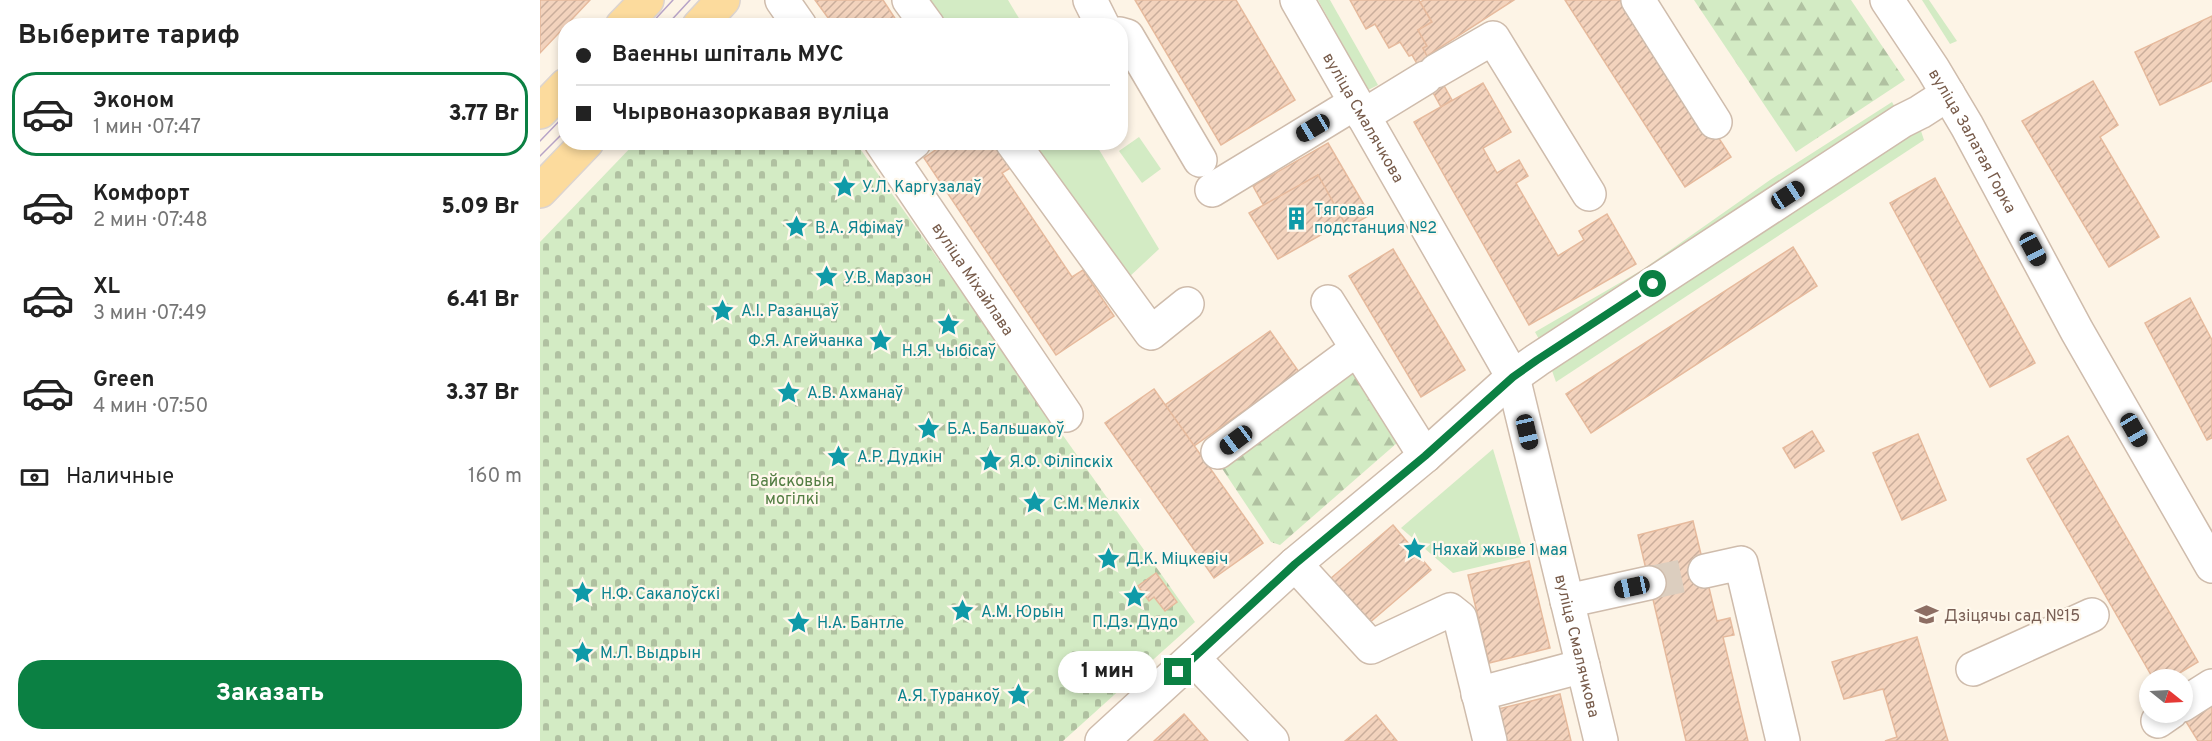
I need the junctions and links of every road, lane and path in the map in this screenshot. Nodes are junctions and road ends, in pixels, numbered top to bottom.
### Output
1 (647, 0) edge
2 (723, 0) edge
3 (782, 0) edge
4 (909, 0) edge
5 (1090, 0) edge
6 (1297, 0) edge
7 (1638, 0) edge
8 (1887, 0) edge
9 (630, 18) edge
10 (706, 18) edge
11 (794, 18) edge
12 (922, 18) edge
13 (1100, 18) edge
14 (1128, 38) edge
15 (558, 93) edge
16 (1948, 94) junction
17 (1359, 109) junction
18 (540, 112) edge
19 (1715, 122) dead end
20 (579, 150) edge
21 (897, 150) edge
22 (1018, 150) edge
23 (540, 191) edge
24 (1589, 194) dead end
25 (1328, 302) dead end
26 (1187, 304) dead end
27 (1357, 349) junction
28 (1513, 377) junction
29 (1066, 415) dead end
30 (1218, 452) dead end
31 (1425, 456) junction
32 (1295, 564) junction
33 (2212, 566) edge
34 (1705, 571) tunnel mouth
35 (1649, 583) tunnel mouth
36 (1567, 601) junction
37 (2092, 615) dead end
38 (1193, 658) junction
39 (1583, 666) junction
40 (1972, 669) dead end
41 (2212, 686) edge
42 (1478, 694) junction
43 (2193, 698) edge
44 (1102, 741) edge
45 (1272, 741) edge
46 (1490, 741) edge
47 (1601, 741) edge
48 (1783, 741) edge

1 - 9 main road
2 - 10 main road
3 - 11 street
4 - 12 street
5 - 13 street
6 - 17 street, вуліца Смалячкова
7 - 19 street
8 - 16 street, вуліца Залатая Горка
14 - 17 street
15 - 18 main road
16 - 28 street
16 - 33 street, вуліца Залатая Горка
17 - 24 street
17 - 28 street, вуліца Смалячкова
20 - 23 main road
21 - 29 street, вуліца Міхайлава
22 - 26 street
25 - 27 street
27 - 30 street
27 - 31 street
28 - 31 street
28 - 36 street, вуліца Смалячкова
31 - 32 street
32 - 38 street
32 - 42 street
34 - 48 street
35 - 36 street
36 - 39 street, вуліца Смалячкова
37 - 40 street
38 - 44 street
38 - 45 street
39 - 42 street
39 - 47 street, вуліца Смалячкова
41 - 43 street
42 - 46 street

